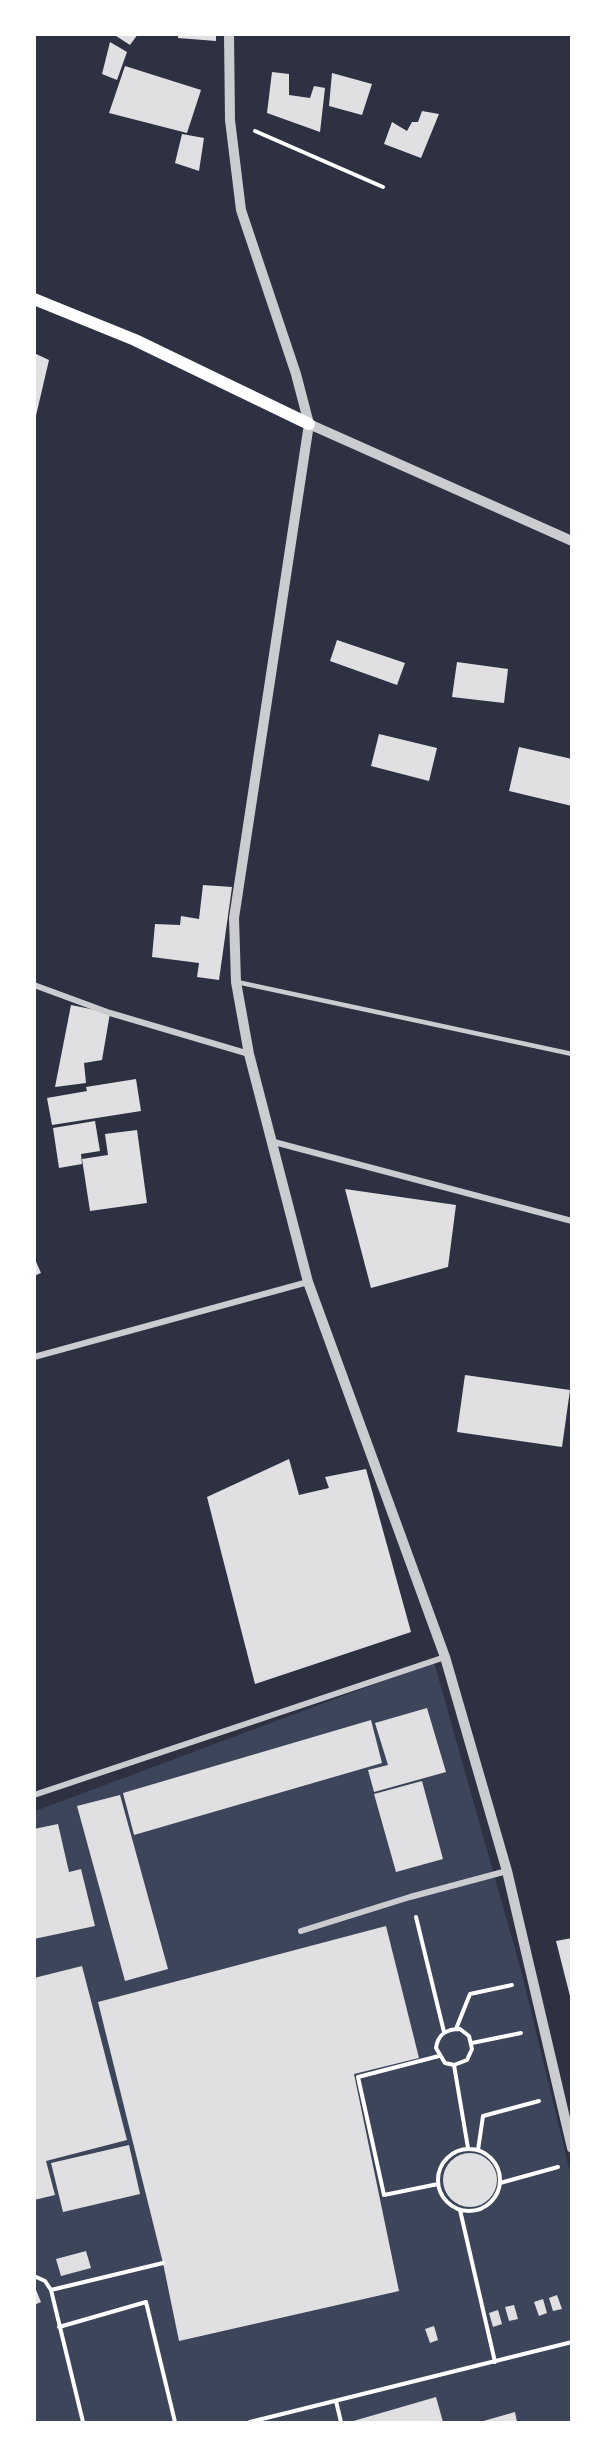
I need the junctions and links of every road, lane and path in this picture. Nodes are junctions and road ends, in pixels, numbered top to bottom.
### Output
1 (229, 34) edge
2 (230, 120) junction
3 (383, 187) dead end
4 (34, 299) edge
5 (309, 424) junction
6 (572, 541) edge
7 (236, 982) junction
8 (34, 985) edge
9 (249, 1054) junction
10 (572, 1054) edge
11 (274, 1142) junction
12 (572, 1221) edge
13 (308, 1282) junction
14 (34, 1357) edge
15 (445, 1658) junction
16 (34, 1795) edge
17 (507, 1871) junction
18 (416, 1917) dead end
19 (301, 1931) dead end
20 (532, 1980) junction
21 (543, 2028) junction
22 (456, 2029) junction
23 (444, 2032) junction
24 (472, 2043) junction
25 (439, 2056) junction
26 (454, 2065) junction
27 (539, 2101) dead end
28 (468, 2148) junction
29 (572, 2148) edge
30 (478, 2150) junction
31 (558, 2167) dead end
32 (500, 2183) junction
33 (438, 2184) junction
34 (460, 2210) junction
35 (163, 2263) dead end
36 (34, 2276) edge
37 (51, 2290) junction
38 (59, 2327) junction
39 (572, 2342) edge
40 (495, 2362) junction
41 (336, 2401) junction
42 (82, 2422) edge
43 (175, 2422) edge
44 (250, 2422) edge
45 (341, 2422) edge

1 - 2 street
2 - 3 path
2 - 5 street
4 - 5 main road
5 - 6 street
5 - 7 street
7 - 9 street
7 - 10 lane
8 - 9 street
9 - 11 street
11 - 12 street
11 - 13 street
13 - 14 street
13 - 15 street
15 - 16 street
15 - 17 street
17 - 19 street
17 - 20 street
18 - 23 path
20 - 21 street
20 - 22 path
21 - 24 path
21 - 29 street
22 - 23 path
22 - 24 path
23 - 25 path
24 - 26 path
25 - 26 path
25 - 33 path
26 - 28 path
27 - 30 path
28 - 30 path
28 - 33 path
30 - 32 path
31 - 32 path
32 - 34 path
33 - 34 path
34 - 40 path
35 - 37 path
36 - 37 path
37 - 38 path
38 - 42 path
38 - 43 path
39 - 40 path
40 - 41 path
41 - 44 path
41 - 45 path

